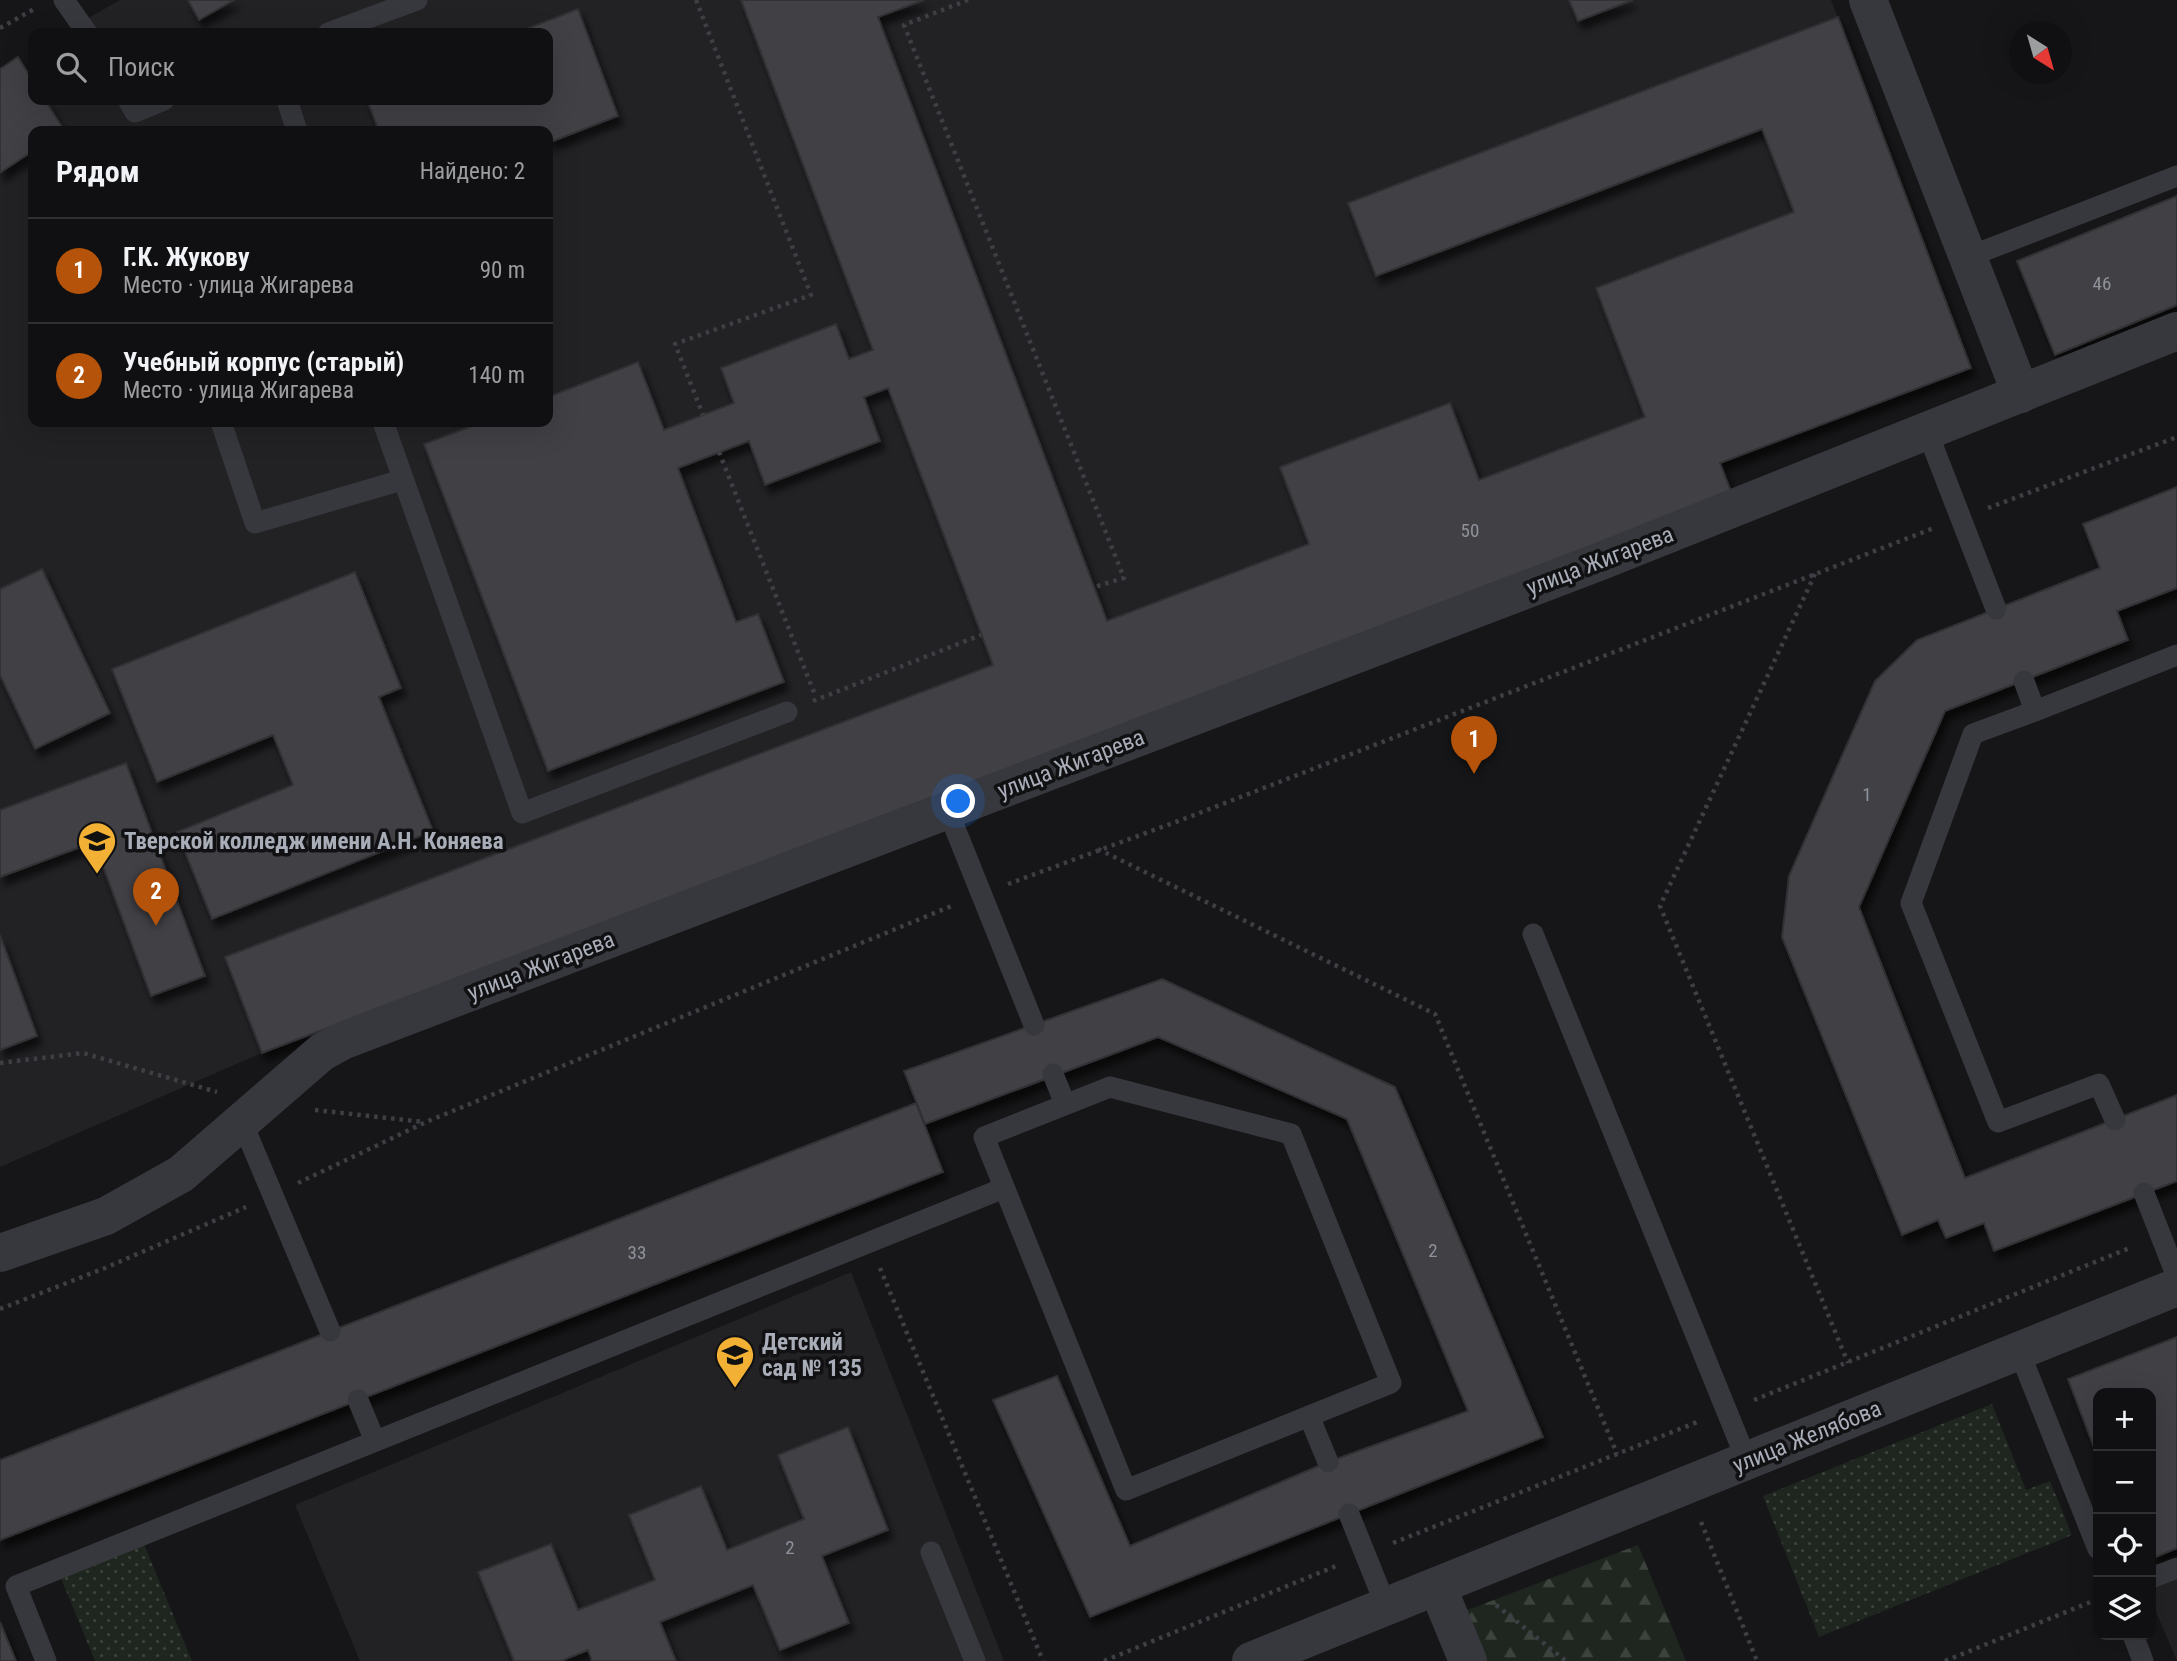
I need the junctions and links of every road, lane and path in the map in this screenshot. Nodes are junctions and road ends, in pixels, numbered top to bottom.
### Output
1 (64, 0) edge
2 (417, 0) edge
3 (696, 0) edge
4 (968, 0) edge
5 (1868, 0) edge
6 (38, 7) dead end
7 (0, 28) edge
8 (84, 28) edge
9 (341, 28) edge
10 (153, 105) edge
11 (289, 105) edge
12 (134, 114) edge
13 (296, 126) edge
14 (2177, 176) edge
15 (1968, 257) junction
16 (2177, 331) edge
17 (2021, 394) junction
18 (703, 415) dead end
19 (223, 427) edge
20 (385, 427) edge
21 (1927, 431) junction
22 (719, 452) dead end
23 (402, 480) junction
24 (1815, 573) dead end
25 (1094, 587) dead end
26 (1723, 607) dead end
27 (1996, 609) dead end
28 (981, 635) dead end
29 (2177, 655) edge
30 (2024, 681) dead end
31 (817, 699) junction
32 (2035, 711) junction
33 (787, 712) joint
34 (948, 811) junction
35 (1098, 849) junction
36 (981, 894) junction
37 (1533, 934) dead end
38 (1034, 1026) dead end
39 (0, 1063) edge
40 (1053, 1074) dead end
41 (1065, 1104) junction
42 (252, 1114) junction
43 (2115, 1120) dead end
44 (426, 1122) junction
45 (1004, 1188) junction
46 (2144, 1194) dead end
47 (273, 1195) junction
48 (2161, 1236) junction
49 (869, 1241) junction
50 (0, 1254) edge
51 (2177, 1277) edge
52 (2177, 1287) edge
53 (0, 1309) edge
54 (330, 1331) dead end
55 (2020, 1351) junction
56 (1848, 1363) junction
57 (1785, 1387) dead end
58 (358, 1400) dead end
59 (1309, 1416) junction
60 (1670, 1433) dead end
61 (375, 1441) junction
62 (1747, 1461) junction
63 (1328, 1462) dead end
64 (1349, 1514) dead end
65 (1698, 1514) dead end
66 (2093, 1536) edge
67 (931, 1552) dead end
68 (2177, 1568) edge
69 (2154, 1577) edge
70 (1448, 1581) junction
71 (2093, 1601) edge
72 (1386, 1606) junction
73 (2135, 1640) edge
74 (46, 1661) edge
75 (975, 1661) edge
76 (1043, 1661) edge
77 (1251, 1661) edge
78 (1468, 1661) edge
79 (1566, 1661) edge
80 (1757, 1661) edge
81 (1945, 1661) edge
82 (2143, 1661) edge

1 - 8 lane
2 - 9 lane
3 - 18 path
4 - 25 path
5 - 15 street
6 - 7 path
10 - 12 lane
11 - 13 lane
14 - 15 lane
15 - 17 street
16 - 17 street, улица Жигарева
17 - 21 street, улица Жигарева
19 - 23 lane
20 - 23 lane
21 - 27 lane
21 - 34 street, улица Жигарева
22 - 31 path
23 - 33 lane
24 - 56 path
26 - 35 path
28 - 31 path
29 - 32 lane
30 - 32 lane
31 - 33 path
32 - 43 lane
34 - 36 lane
34 - 42 street, улица Жигарева
35 - 36 path
35 - 60 path
36 - 38 lane
36 - 44 path
37 - 62 lane
39 - 42 path
40 - 41 lane
41 - 45 lane
41 - 59 lane
42 - 44 path
42 - 47 lane
42 - 50 street, улица Жигарева
44 - 47 path
45 - 49 lane
45 - 59 lane
46 - 48 lane
47 - 53 path
47 - 54 lane
48 - 51 lane
48 - 56 path
49 - 61 lane
49 - 76 path
52 - 55 street, улица Желябова
55 - 62 street, улица Желябова
55 - 66 lane
56 - 57 path
58 - 61 lane
59 - 63 lane
61 - 74 lane
62 - 70 street, улица Желябова
64 - 72 lane
65 - 80 path
67 - 75 lane
68 - 69 lane
70 - 72 street, улица Желябова
70 - 78 street
70 - 79 path
71 - 81 path
72 - 77 street, улица Желябова
73 - 82 lane

